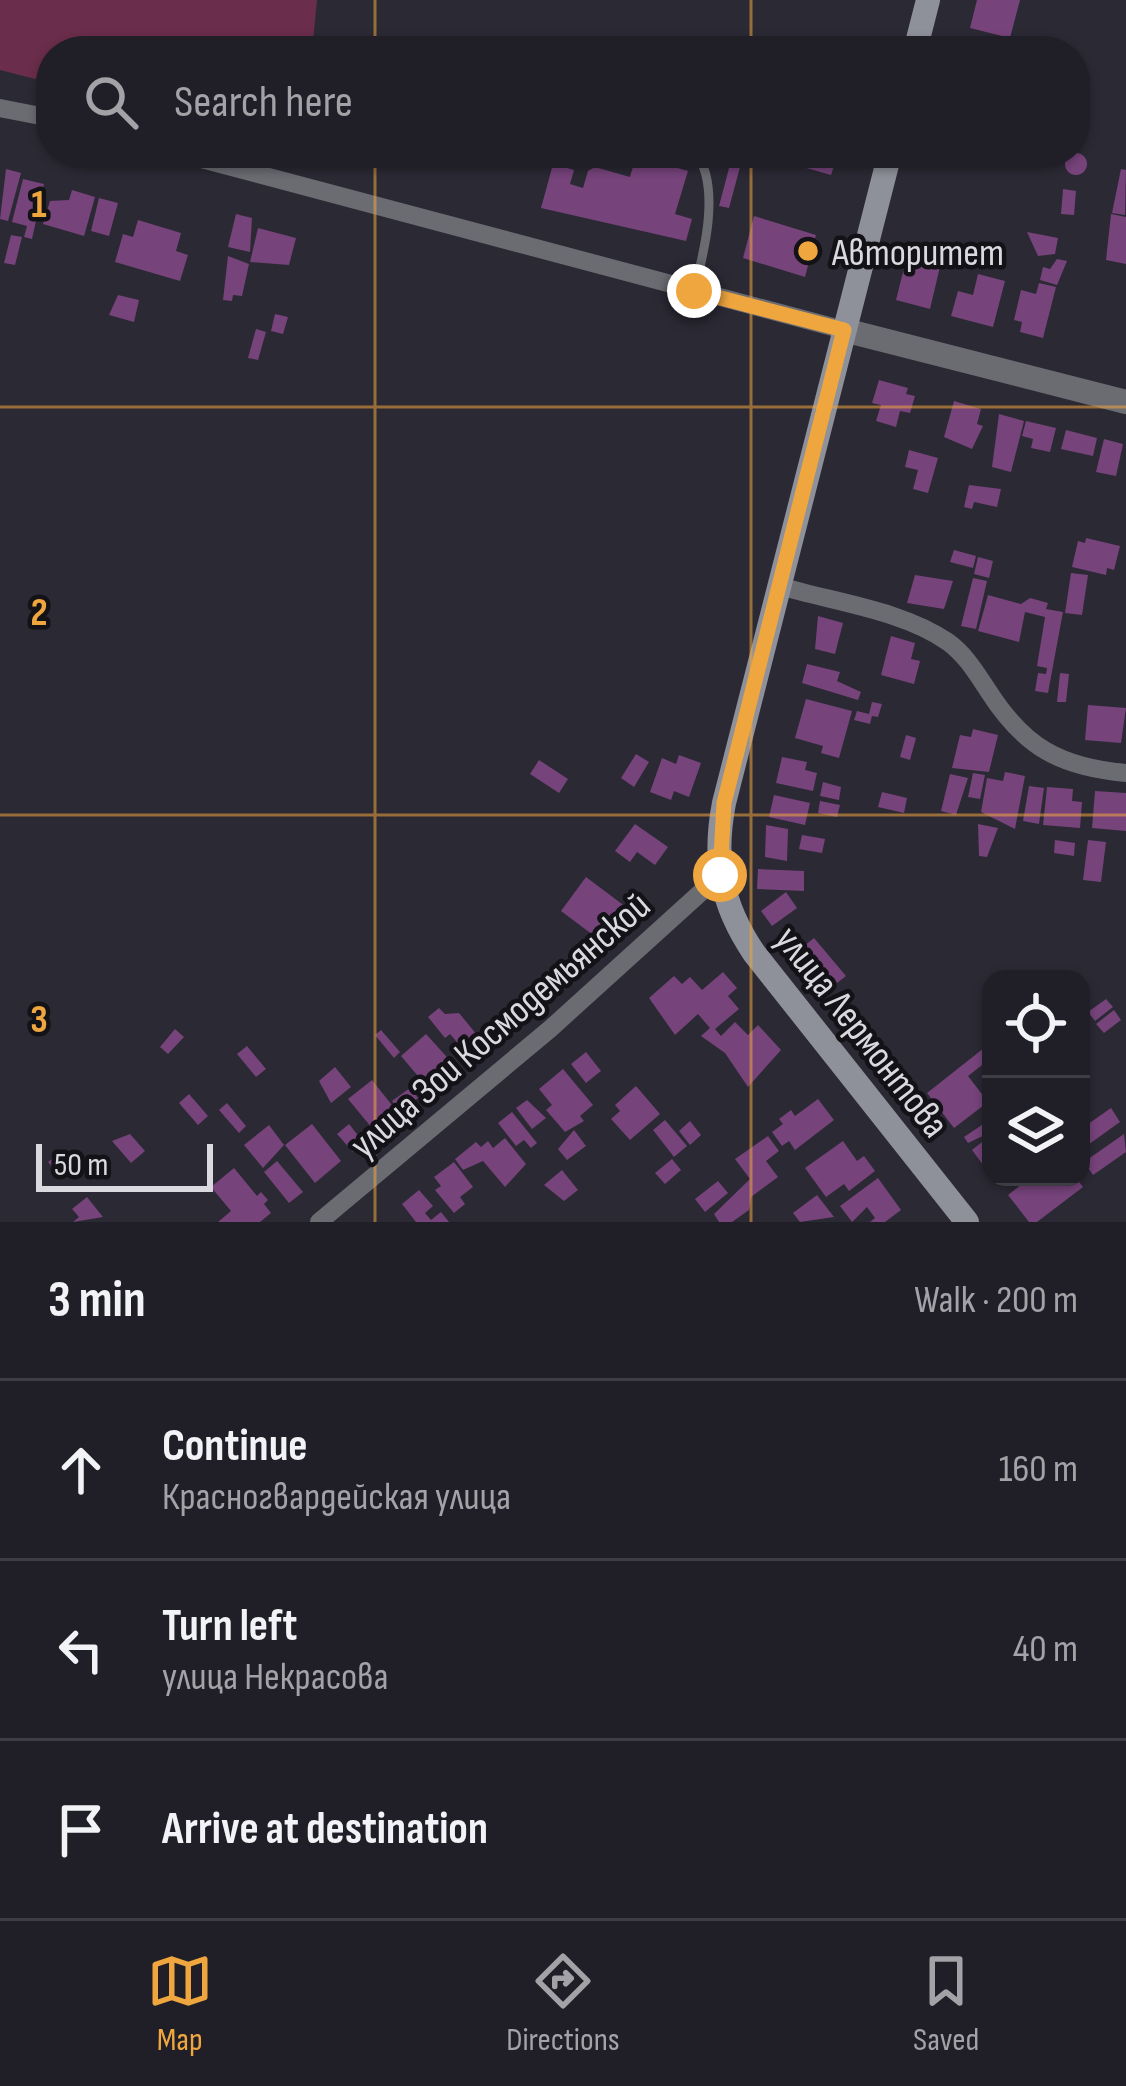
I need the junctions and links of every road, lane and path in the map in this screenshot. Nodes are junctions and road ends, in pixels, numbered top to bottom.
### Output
1 (928, 0) edge
2 (919, 36) edge
3 (0, 107) edge
4 (36, 115) edge
5 (235, 168) edge
6 (702, 168) edge
7 (886, 168) edge
8 (694, 291) junction
9 (844, 330) junction
10 (1126, 403) edge
11 (780, 586) junction
12 (1126, 773) edge
13 (720, 875) junction
14 (319, 1222) edge
15 (968, 1222) edge

1 - 2 main road
3 - 4 street
5 - 8 street
6 - 8 lane
7 - 9 main road
8 - 9 street
9 - 10 street
9 - 11 main road
11 - 12 street
11 - 13 main road
13 - 14 street, улица Зои Космодемьянской
13 - 15 main road, улица Лермонтова

